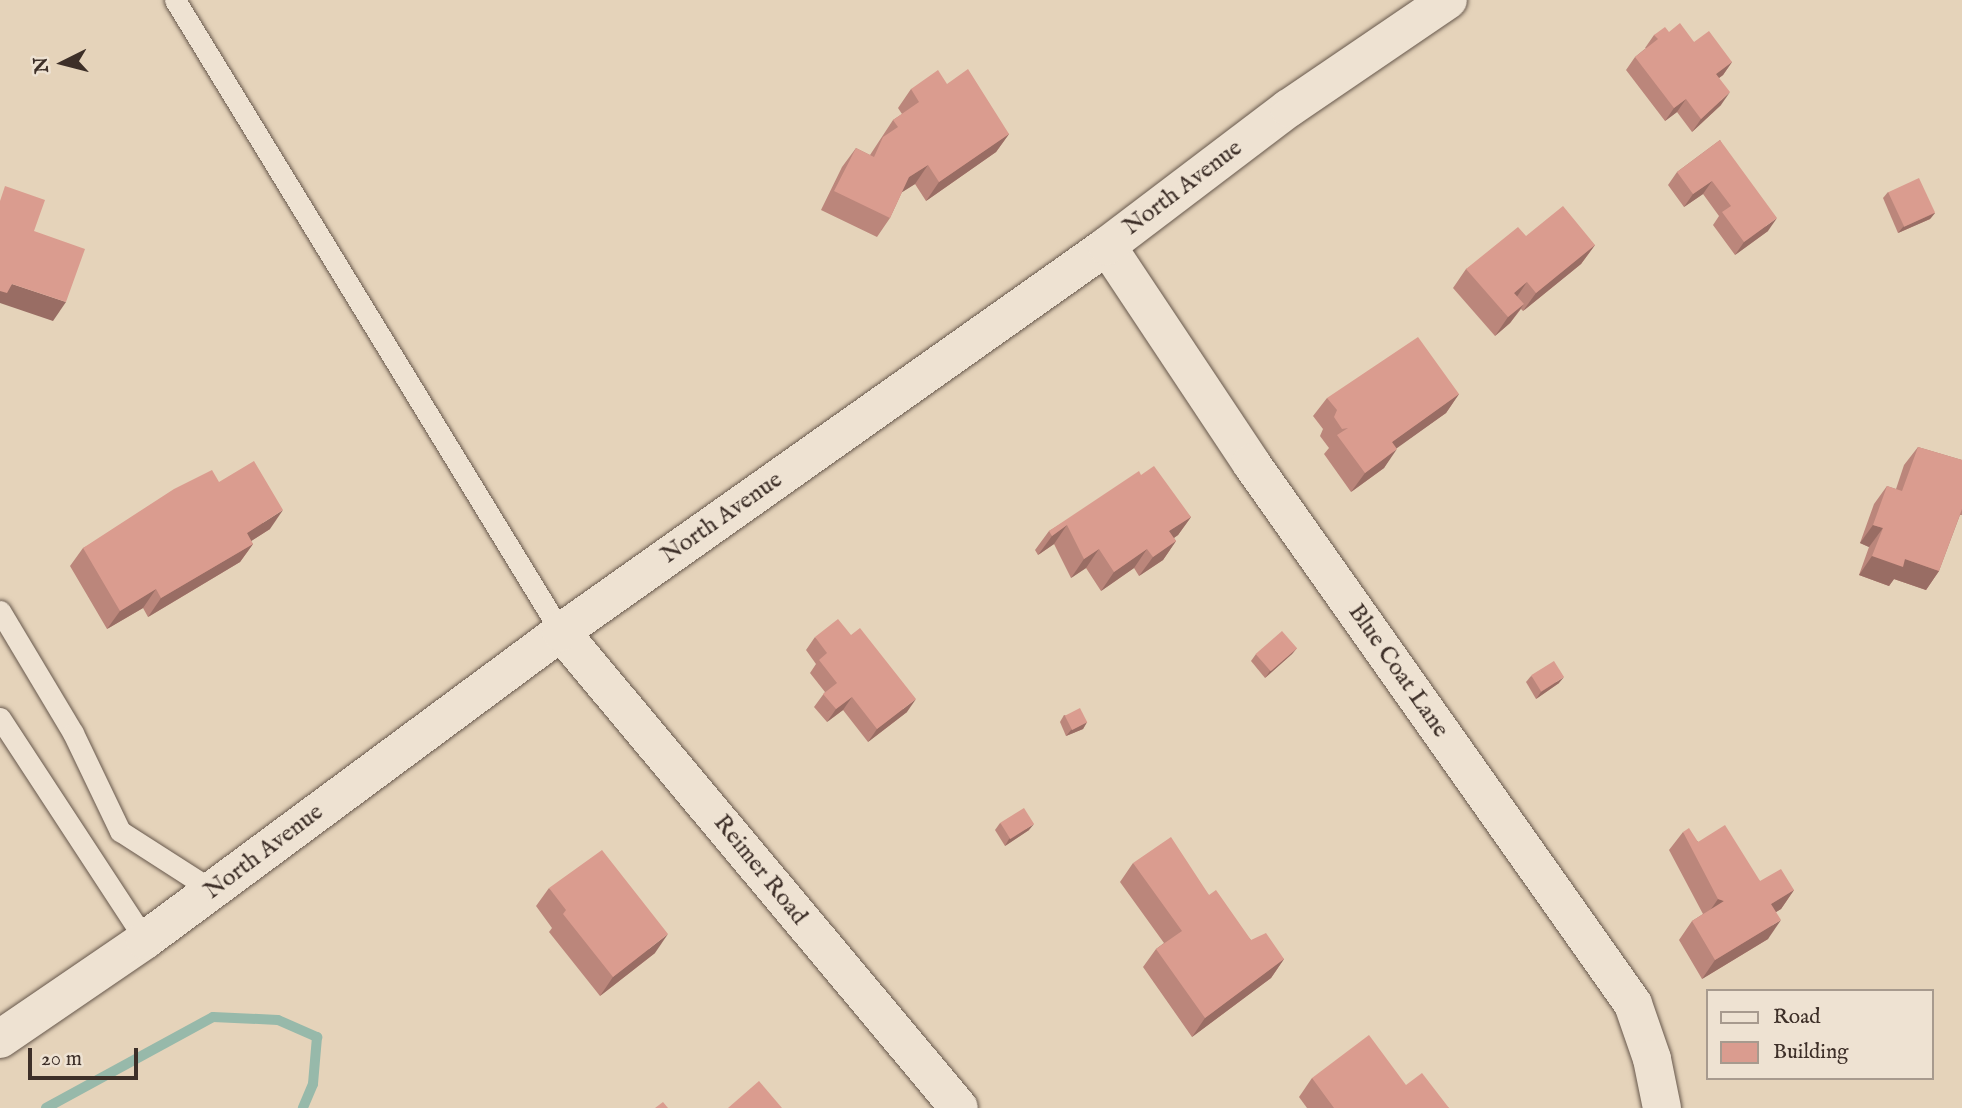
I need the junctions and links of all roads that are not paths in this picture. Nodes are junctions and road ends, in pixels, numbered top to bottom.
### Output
1 (176, 0) edge
2 (1448, 0) edge
3 (1107, 246) junction
4 (0, 611) edge
5 (561, 632) junction
6 (0, 719) edge
7 (212, 890) junction
8 (145, 940) junction
9 (0, 1039) edge
10 (959, 1108) edge
11 (1662, 1108) edge

1 - 5 lane
2 - 3 street, North Avenue
3 - 5 street, North Avenue
3 - 11 street, Blue Coat Lane
4 - 7 lane
5 - 7 street, North Avenue
5 - 10 street, Reimer Road
6 - 8 lane
7 - 8 street, North Avenue
8 - 9 street, North Avenue

